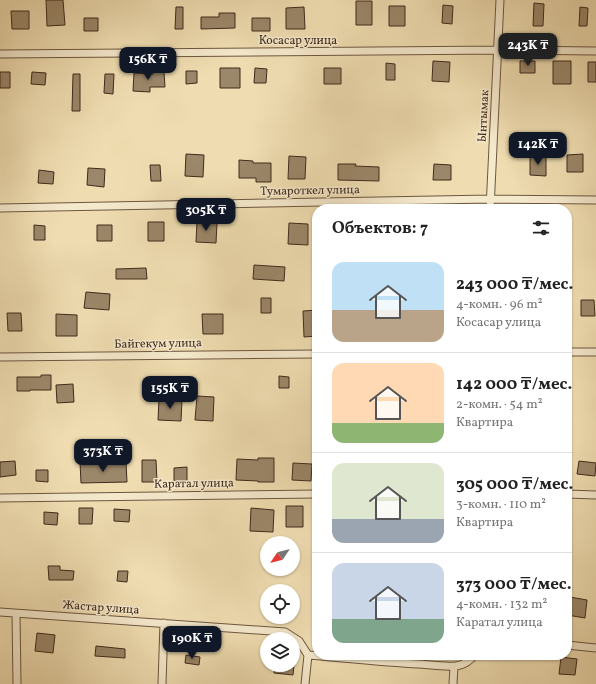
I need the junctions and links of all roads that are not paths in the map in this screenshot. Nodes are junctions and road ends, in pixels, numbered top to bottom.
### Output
1 (500, 0) edge
2 (498, 50) junction
3 (596, 51) edge
4 (0, 54) edge
5 (490, 199) junction
6 (596, 200) edge
7 (490, 204) edge
8 (0, 208) edge
9 (572, 352) edge
10 (596, 352) edge
11 (312, 354) edge
12 (0, 357) edge
13 (312, 494) edge
14 (572, 494) edge
15 (596, 494) edge
16 (0, 498) edge
17 (0, 612) edge
18 (16, 614) junction
19 (164, 623) junction
20 (572, 646) edge
21 (596, 648) edge
22 (308, 655) junction
23 (312, 655) edge
24 (364, 660) edge
25 (469, 660) edge
26 (454, 666) junction
27 (16, 684) edge
28 (162, 684) edge
29 (305, 684) edge
30 (453, 684) edge

1 - 2 street, Ынтымак
2 - 3 street, Косасар улица
2 - 4 street, Косасар улица
2 - 5 street, Ынтымак
5 - 6 street, Тумароткел улица
5 - 7 street, Ынтымак
5 - 8 street, Тумароткел улица
9 - 10 street
11 - 12 street, Байгекум улица
13 - 16 street, Каратал улица
14 - 15 street
17 - 18 street, Жастар улица
18 - 19 street, Жастар улица
18 - 27 street
19 - 22 street, Жастар улица
19 - 28 street
20 - 21 street
22 - 23 street
22 - 29 street
24 - 26 street
25 - 26 street
26 - 30 street

